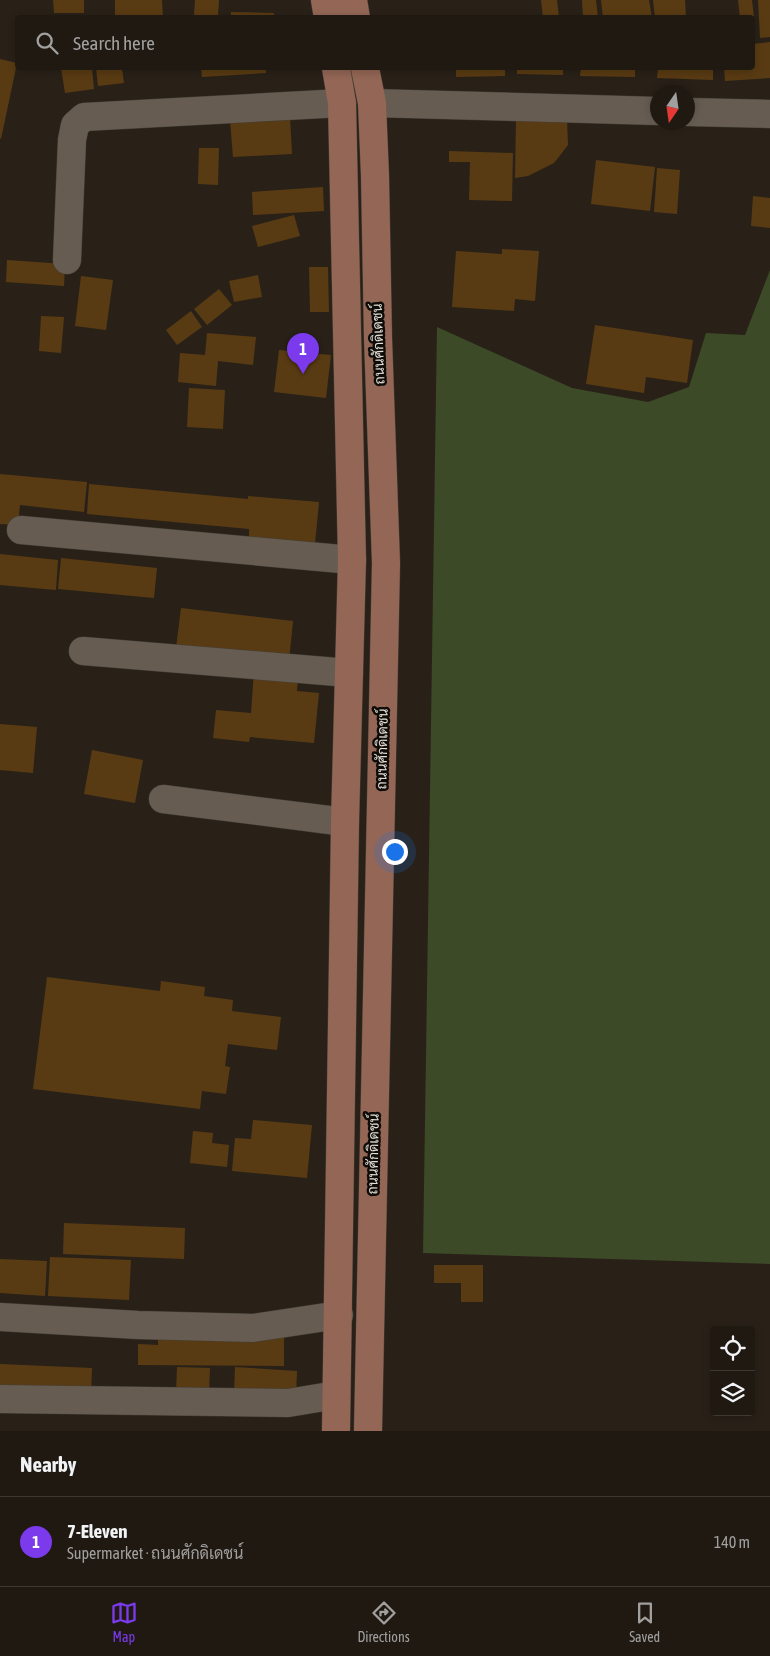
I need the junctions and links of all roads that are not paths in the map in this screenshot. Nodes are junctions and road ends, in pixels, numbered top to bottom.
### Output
1 (325, 0) edge
2 (353, 0) edge
3 (328, 15) edge
4 (356, 15) edge
5 (336, 70) edge
6 (365, 70) edge
7 (342, 103) junction
8 (372, 104) junction
9 (650, 111) edge
10 (695, 112) edge
11 (770, 114) edge
12 (67, 260) dead end
13 (21, 530) dead end
14 (352, 560) junction
15 (82, 651) dead end
16 (349, 672) junction
17 (163, 799) dead end
18 (345, 822) junction
19 (339, 1315) junction
20 (0, 1317) edge
21 (336, 1395) junction
22 (0, 1399) edge
23 (336, 1431) edge
24 (368, 1431) edge

1 - 3 main road
2 - 4 main road
5 - 7 main road
6 - 8 main road, ถนนศักดิเดชน์
7 - 12 street
7 - 14 main road
8 - 9 street
8 - 24 main road, ถนนศักดิเดชน์
10 - 11 street
13 - 14 street
14 - 16 main road
15 - 16 street
16 - 18 main road
17 - 18 street
18 - 19 main road
19 - 20 street
19 - 21 main road
21 - 22 street
21 - 23 main road

